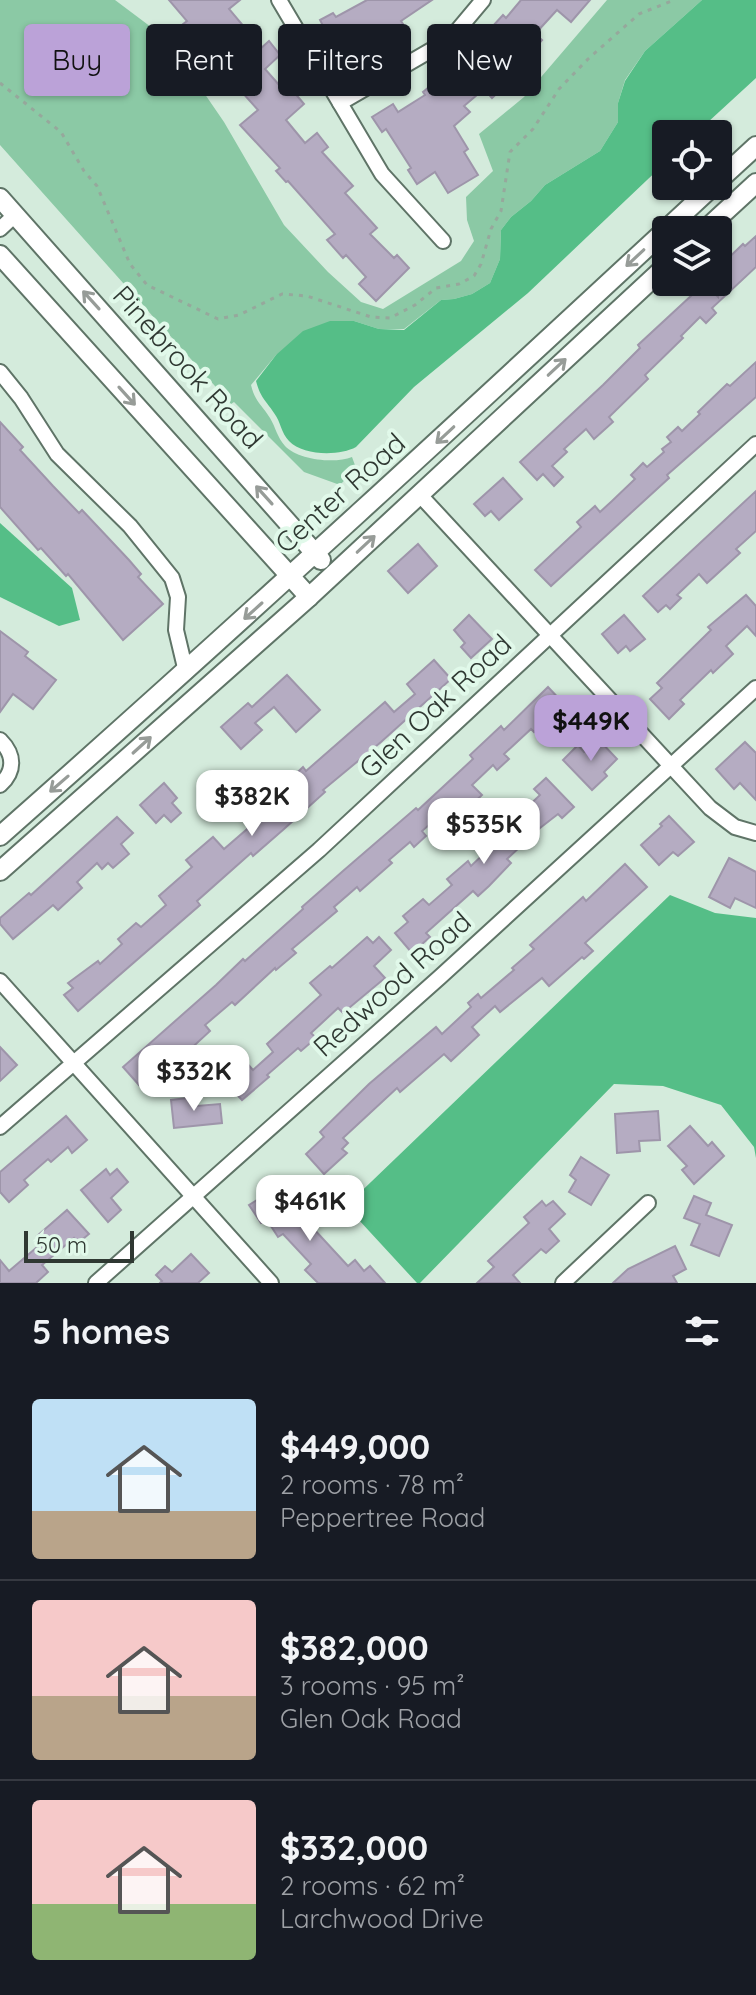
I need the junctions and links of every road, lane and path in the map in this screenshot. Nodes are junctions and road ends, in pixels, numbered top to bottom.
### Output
1 (279, 0) edge
2 (483, 0) edge
3 (674, 0) edge
4 (0, 83) edge
5 (340, 103) junction
6 (756, 146) edge
7 (732, 168) edge
8 (756, 183) edge
9 (0, 198) edge
10 (698, 200) edge
11 (15, 215) junction
12 (720, 216) edge
13 (0, 229) edge
14 (443, 241) dead end
15 (0, 255) edge
16 (652, 279) edge
17 (0, 372) edge
18 (756, 444) edge
19 (419, 494) junction
20 (316, 554) junction
21 (334, 574) junction
22 (291, 576) junction
23 (309, 597) junction
24 (549, 635) junction
25 (186, 672) junction
26 (756, 688) edge
27 (0, 740) edge
28 (670, 767) junction
29 (0, 785) edge
30 (756, 833) edge
31 (0, 836) edge
32 (0, 871) edge
33 (0, 981) edge
34 (73, 1063) junction
35 (0, 1127) edge
36 (191, 1197) junction
37 (648, 1203) dead end
38 (96, 1283) edge
39 (271, 1283) edge
40 (563, 1283) edge

1 - 5 street
2 - 5 street
3 - 4 path
5 - 14 street
6 - 7 street
8 - 12 street
9 - 11 street, Pinebrook Road
10 -> 20 street, Center Road
11 - 13 street
20 -> 11 street, Pinebrook Road
15 -> 22 street
19 -> 16 street, Center Road
17 - 25 street
18 - 24 street, Glen Oak Road
21 -> 19 street, Center Road
19 - 24 street
20 - 21 street, Pinebrook Road
20 - 22 street, Center Road
21 - 23 street, Center Road
22 - 23 street
22 -> 25 street, Center Road
32 -> 23 street, Center Road
24 - 28 street
24 - 34 street, Glen Oak Road
25 -> 31 street, Center Road
26 - 28 street, Redwood Road
27 - 29 street
28 - 30 street
28 - 36 street, Redwood Road
33 - 34 street
34 - 35 street, Glen Oak Road
34 - 36 street
36 - 38 street, Redwood Road
36 - 39 street
37 - 40 street

